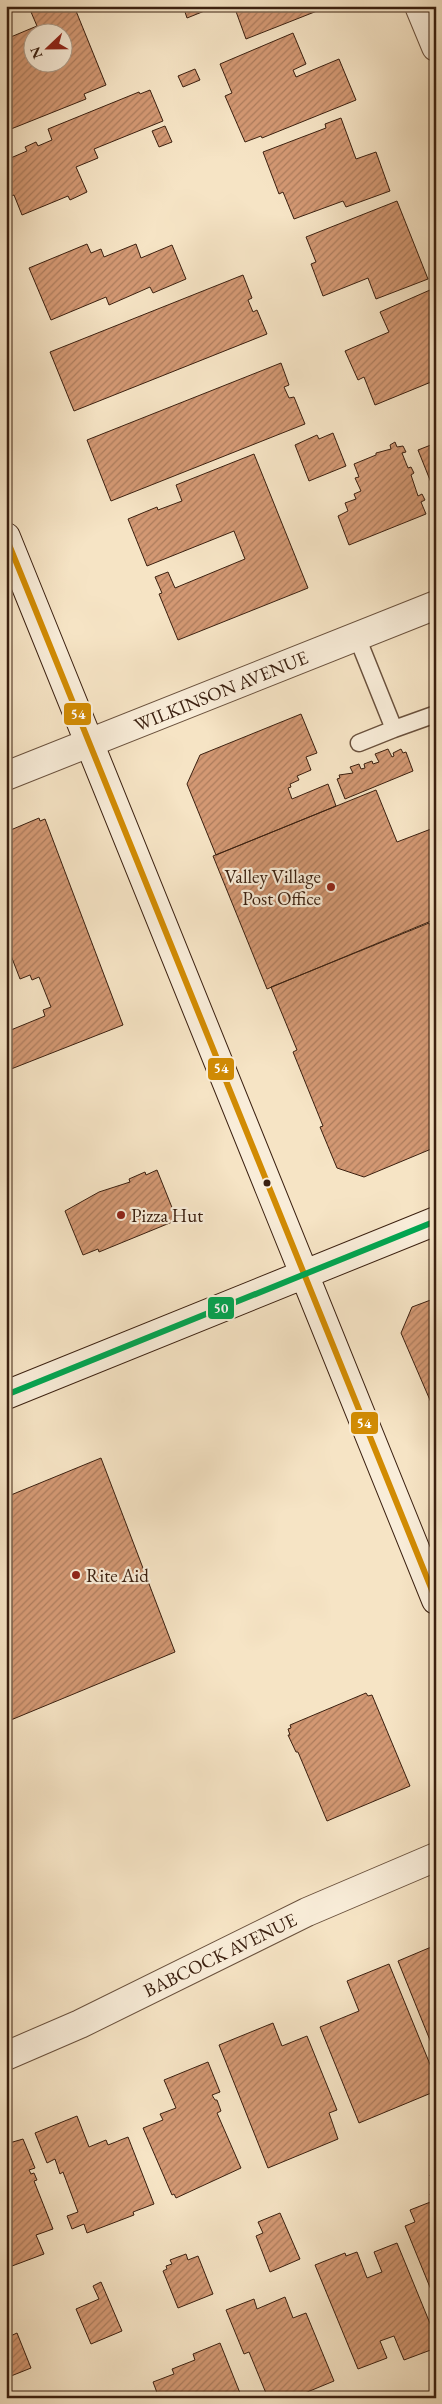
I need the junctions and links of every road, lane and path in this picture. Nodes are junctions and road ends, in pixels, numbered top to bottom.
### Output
1 (419, 6) edge
2 (436, 47) edge
3 (6, 537) edge
4 (436, 605) edge
5 (357, 636) junction
6 (436, 714) edge
7 (394, 730) junction
8 (89, 743) junction
9 (359, 743) dead end
10 (6, 776) edge
11 (436, 1221) edge
12 (305, 1274) junction
13 (6, 1395) edge
14 (436, 1600) edge
15 (436, 1857) edge
16 (8, 2051) edge

1 - 2 main road
3 - 8 main road
4 - 5 main road, WILKINSON AVENUE
5 - 7 lane
5 - 8 main road, WILKINSON AVENUE
6 - 7 lane
7 - 9 lane
8 - 10 main road, WILKINSON AVENUE
8 - 12 main road
11 - 12 main road
12 - 13 main road
12 - 14 main road
15 - 16 main road, BABCOCK AVENUE

